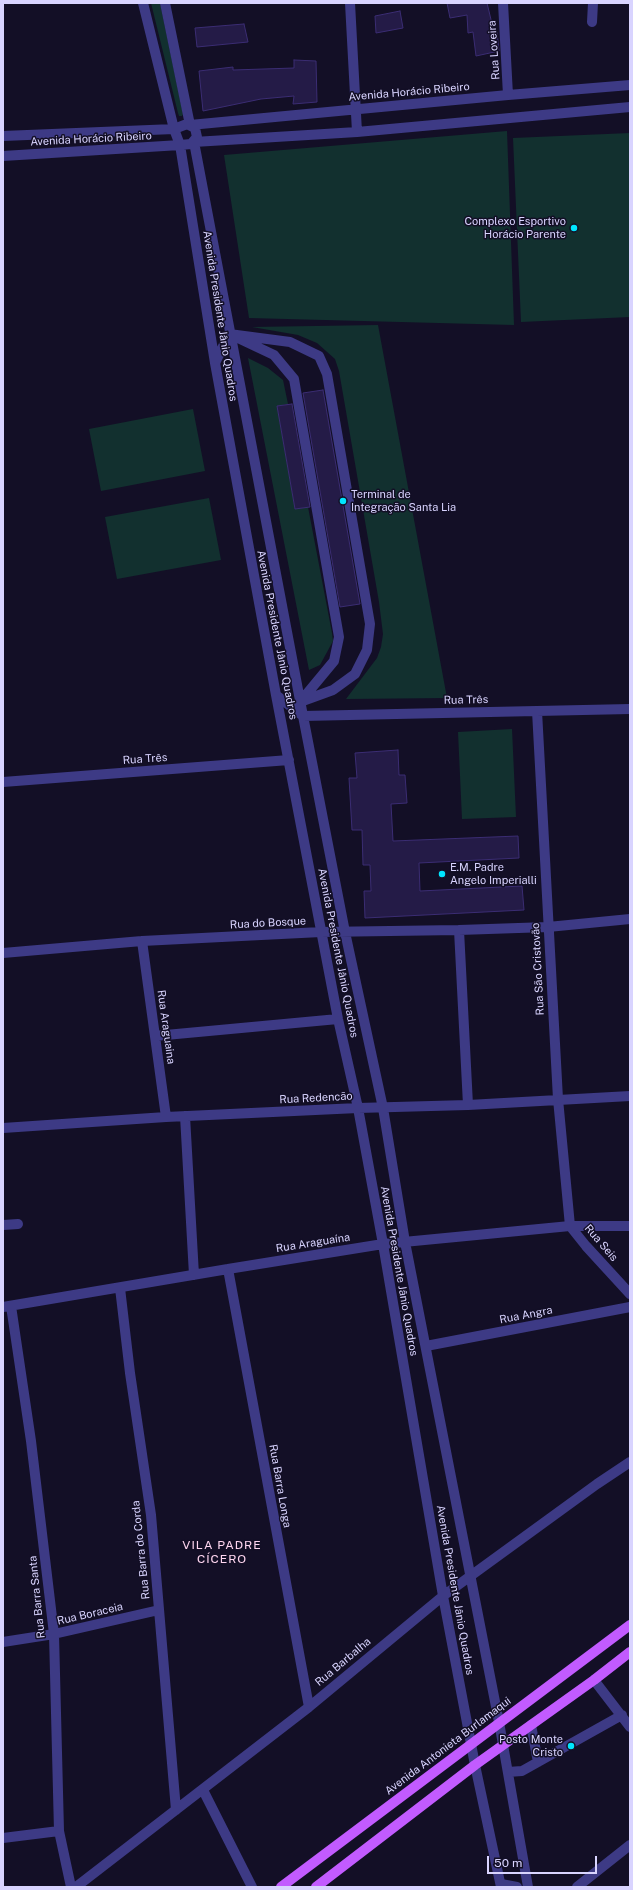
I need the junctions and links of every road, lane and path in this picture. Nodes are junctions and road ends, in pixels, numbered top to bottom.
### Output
1 (143, 3) edge
2 (165, 3) edge
3 (350, 3) edge
4 (503, 3) edge
5 (593, 3) edge
6 (592, 22) dead end
7 (630, 85) edge
8 (508, 94) junction
9 (630, 107) edge
10 (356, 108) junction
11 (190, 125) junction
12 (174, 129) junction
13 (357, 132) junction
14 (3, 136) edge
15 (194, 142) junction
16 (180, 145) junction
17 (3, 156) edge
18 (229, 334) junction
19 (215, 363) junction
20 (276, 695) junction
21 (300, 702) junction
22 (630, 709) edge
23 (537, 710) junction
24 (303, 716) junction
25 (289, 760) junction
26 (3, 782) edge
27 (630, 919) edge
28 (548, 927) junction
29 (459, 930) junction
30 (321, 932) junction
31 (345, 932) junction
32 (142, 941) junction
33 (3, 953) edge
34 (338, 1019) junction
35 (155, 1036) junction
36 (630, 1096) edge
37 (558, 1099) junction
38 (468, 1105) junction
39 (358, 1108) junction
40 (383, 1108) junction
41 (185, 1116) junction
42 (166, 1117) junction
43 (3, 1128) edge
44 (18, 1224) dead end
45 (3, 1225) edge
46 (570, 1226) junction
47 (630, 1226) edge
48 (405, 1242) junction
49 (383, 1244) junction
50 (228, 1269) junction
51 (194, 1275) junction
52 (120, 1288) junction
53 (630, 1294) edge
54 (7, 1307) edge
55 (630, 1307) edge
56 (426, 1346) junction
57 (630, 1462) edge
58 (471, 1575) junction
59 (443, 1596) junction
60 (159, 1610) junction
61 (630, 1625) edge
62 (54, 1634) junction
63 (3, 1642) edge
64 (630, 1652) edge
65 (594, 1680) junction
66 (308, 1707) junction
67 (622, 1716) junction
68 (499, 1722) junction
69 (530, 1726) junction
70 (630, 1727) edge
71 (471, 1743) junction
72 (503, 1745) junction
73 (538, 1762) junction
74 (475, 1765) junction
75 (508, 1772) junction
76 (203, 1790) junction
77 (176, 1810) junction
78 (60, 1831) junction
79 (3, 1838) edge
80 (630, 1845) edge
81 (501, 1886) edge
82 (71, 1887) edge
83 (76, 1887) edge
84 (252, 1887) edge
85 (280, 1887) edge
86 (316, 1887) edge
87 (516, 1887) edge
88 (528, 1887) edge
89 (577, 1887) edge

1 - 12 street
2 - 11 street
3 - 10 street
4 - 8 street, Rua Loveira
5 - 6 street
7 - 8 street, Avenida Horácio Ribeiro
8 - 10 street, Avenida Horácio Ribeiro
9 - 13 street
10 - 11 street, Avenida Horácio Ribeiro
10 - 13 street
11 - 12 street
11 - 15 street
12 - 14 street, Avenida Horácio Ribeiro
12 - 16 street
13 - 15 street
15 - 16 street
15 - 18 street, Avenida Presidente Jânio Quadros
16 - 17 street, Avenida Horácio Ribeiro
16 - 19 street, Avenida Presidente Jânio Quadros
18 - 19 street
18 - 21 street, Avenida Presidente Jânio Quadros
18 - 21 street
18 - 21 street
19 - 20 street, Avenida Presidente Jânio Quadros
20 - 24 street
20 - 25 street, Avenida Presidente Jânio Quadros
21 - 24 street, Avenida Presidente Jânio Quadros
22 - 23 street, Rua Três
23 - 24 street, Rua Três
23 - 28 street, Rua São Cristovão
24 - 31 street, Avenida Presidente Jânio Quadros
25 - 26 street, Rua Três
25 - 30 street, Avenida Presidente Jânio Quadros
27 - 28 street, Rua do Bosque
28 - 29 street, Rua do Bosque
28 - 37 street, Rua São Cristovão
29 - 31 street, Rua do Bosque
29 - 38 street
30 - 31 street, Rua do Bosque
30 - 32 street, Rua do Bosque
30 - 34 street, Avenida Presidente Jânio Quadros
31 - 40 street, Avenida Presidente Jânio Quadros
32 - 33 street, Rua do Bosque
32 - 35 street, Rua Araguaina
34 - 35 street
34 - 39 street, Avenida Presidente Jânio Quadros
35 - 42 street, Rua Araguaina
36 - 37 street, Rua Redencão
37 - 38 street, Rua Redencão
37 - 46 street, Rua São Cristovão
38 - 40 street, Rua Redencão
39 - 40 street, Rua Redencão
39 - 41 street, Rua Redencão
39 - 49 street, Avenida Presidente Jânio Quadros
40 - 48 street, Avenida Presidente Jânio Quadros
41 - 42 street, Rua Redencão
41 - 51 street
42 - 43 street, Rua Redencão
44 - 45 street
46 - 47 street, Rua Araguaína
46 - 48 street, Rua Araguaína
46 - 53 street, Rua Seis
48 - 49 street, Rua Araguaína
48 - 56 street, Avenida Presidente Jânio Quadros
49 - 50 street, Rua Araguaína
49 - 59 street, Avenida Presidente Jânio Quadros
50 - 51 street, Rua Araguaína
50 - 66 street, Rua Barra Longa
51 - 52 street, Rua Araguaína
52 - 54 street, Rua Araguaína
52 - 60 street, Rua Barra do Corda
54 - 62 street, Rua Barra Santa
55 - 56 street, Rua Angra
56 - 58 street, Avenida Presidente Jânio Quadros
57 - 58 street, Rua Barbalha
58 - 59 street, Rua Barbalha
58 - 68 street, Avenida Presidente Jânio Quadros
59 - 66 street, Rua Barbalha
59 - 71 street, Avenida Presidente Jânio Quadros
60 - 62 street, Rua Boraceia
60 - 77 street, Rua Barra do Corda
61 - 68 main road, Avenida Antonieta Burlamaqui
62 - 63 street, Rua Boraceia
62 - 78 street, Rua Barra Santa
64 - 65 main road
65 - 67 street
65 - 69 main road
66 - 76 street, Rua Barbalha
67 - 70 street
67 - 73 street
68 - 71 main road, Avenida Antonieta Burlamaqui
68 - 72 street, Avenida Presidente Jânio Quadros
69 - 72 main road
69 - 73 street
71 - 74 street, Avenida Presidente Jânio Quadros
71 - 85 main road, Avenida Antonieta Burlamaqui
72 - 74 main road
72 - 75 street, Avenida Presidente Jânio Quadros
73 - 75 street
74 - 81 street, Avenida Presidente Jânio Quadros
74 - 86 main road
75 - 88 street, Avenida Presidente Jânio Quadros
76 - 77 street, Rua Barbalha
76 - 84 street
77 - 83 street, Rua Barbalha
78 - 79 street
78 - 82 street, Rua Barra Santa
80 - 89 street
81 - 87 street

